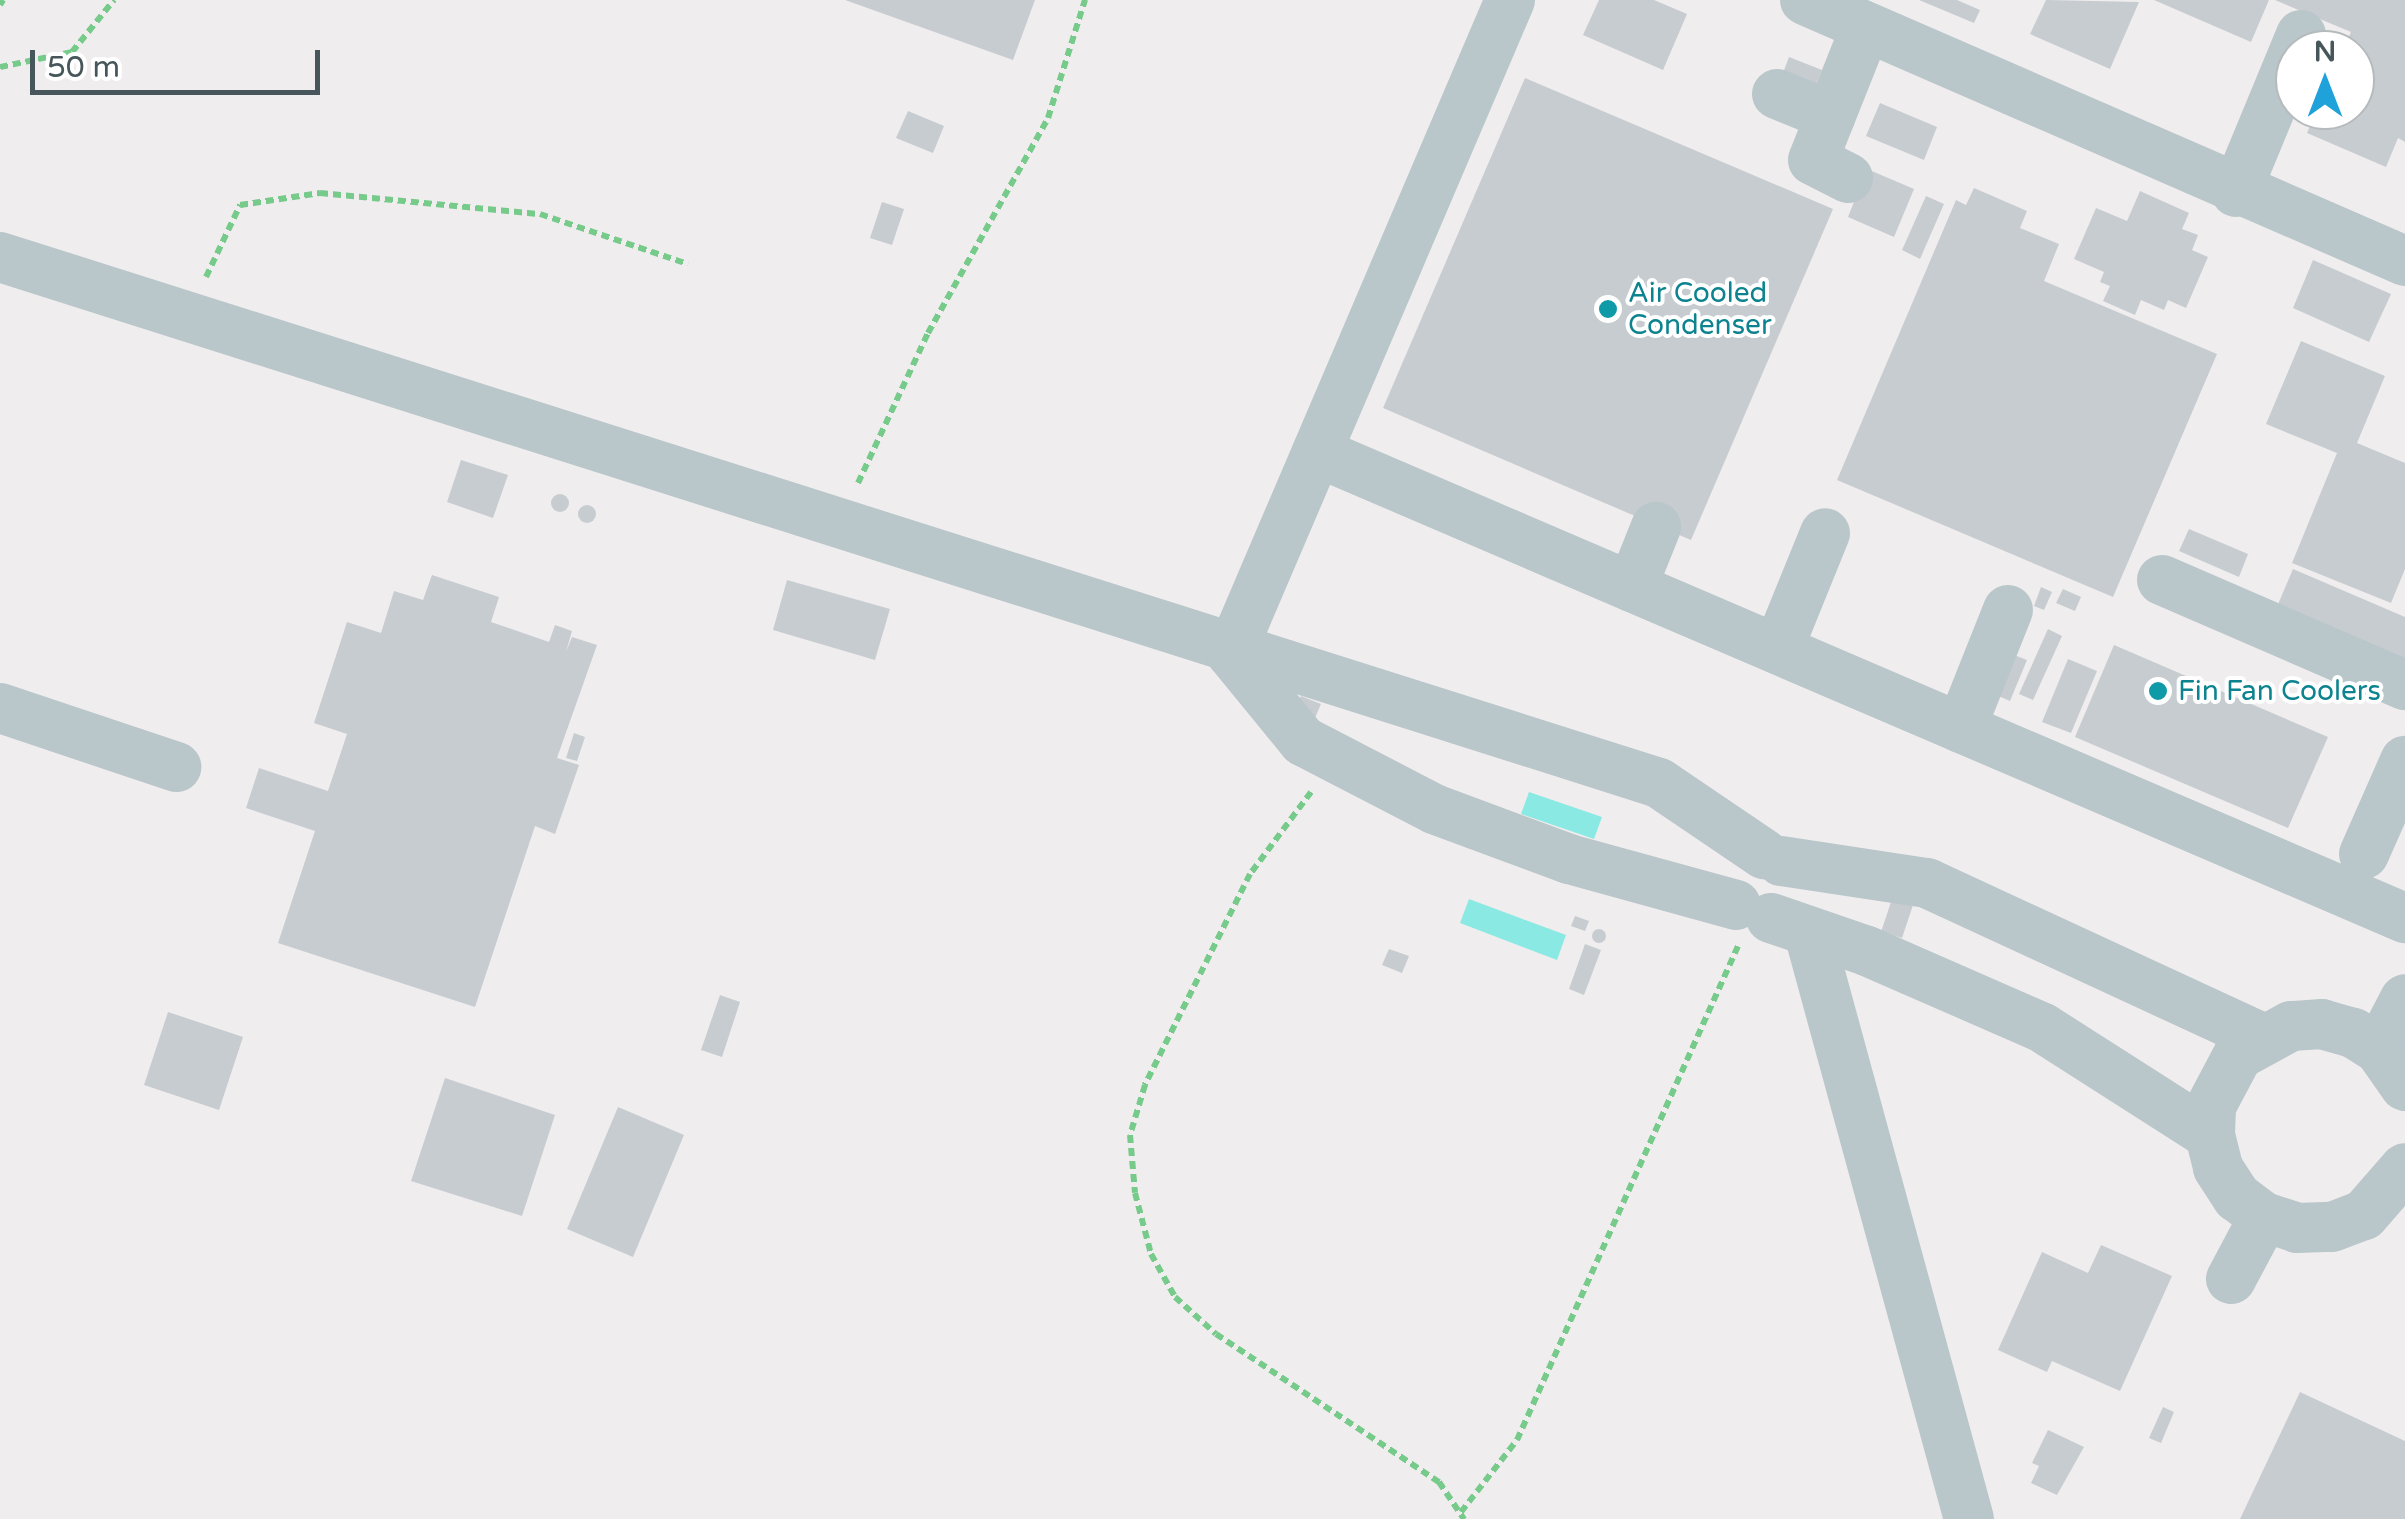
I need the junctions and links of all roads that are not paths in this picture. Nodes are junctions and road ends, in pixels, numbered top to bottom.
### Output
1 (1510, 0) edge
2 (1805, 0) edge
3 (1866, 27) junction
4 (1777, 94) dead end
5 (2275, 98) edge
6 (1846, 113) junction
7 (1848, 178) dead end
8 (2236, 192) junction
9 (0, 257) edge
10 (2405, 261) edge
11 (1317, 452) junction
12 (1656, 527) dead end
13 (1826, 533) dead end
14 (2162, 580) dead end
15 (1632, 587) junction
16 (2008, 610) dead end
17 (1778, 649) junction
18 (1232, 653) junction
19 (2405, 685) edge
20 (0, 708) edge
21 (1962, 728) junction
22 (2405, 761) edge
23 (176, 767) dead end
24 (2364, 854) dead end
25 (1773, 858) junction
26 (1767, 918) junction
27 (2405, 918) edge
28 (2405, 999) edge
29 (2261, 1037) junction
30 (2392, 1068) edge
31 (2210, 1135) junction
32 (2400, 1187) edge
33 (2264, 1217) junction
34 (2231, 1279) dead end
35 (1969, 1519) edge

1 - 11 lane
2 - 3 lane
3 - 6 lane
3 - 8 lane
4 - 6 lane
5 - 8 lane
6 - 7 lane
8 - 10 lane
9 - 18 lane
11 - 15 lane
11 - 18 lane
12 - 15 lane
13 - 17 lane
14 - 19 lane
15 - 17 lane
16 - 21 lane
17 - 21 lane
18 - 25 lane
18 - 26 lane
20 - 23 lane
21 - 27 lane
22 - 24 lane
25 - 26 lane
25 - 29 lane
26 - 31 lane
26 - 35 lane
28 - 30 lane
29 - 30 lane
29 - 31 lane
31 - 33 lane
32 - 33 lane
33 - 34 lane

